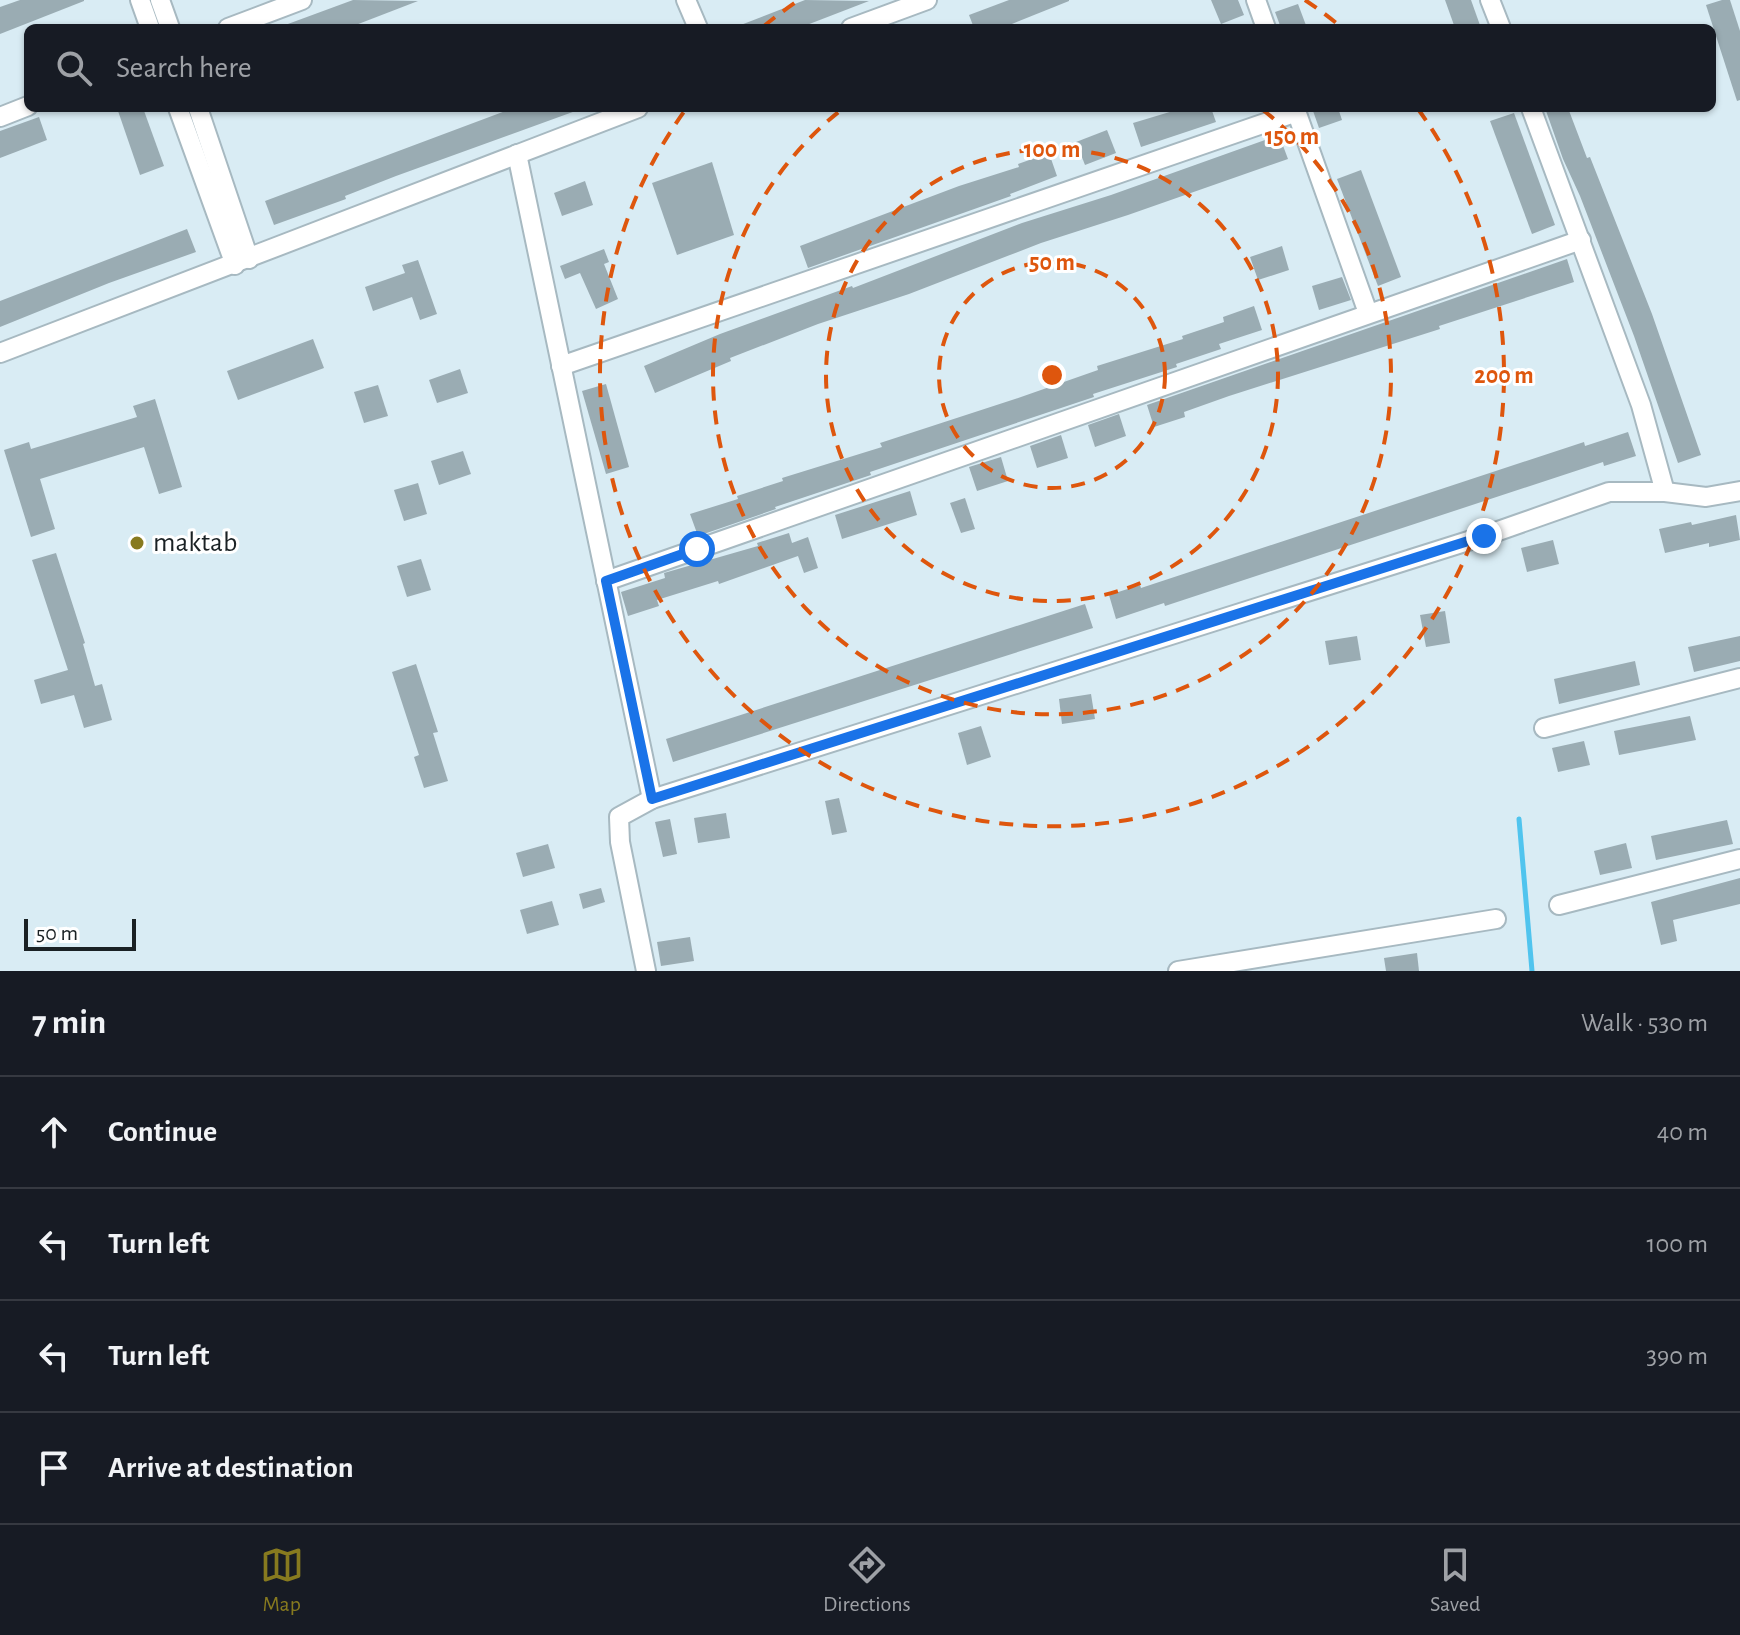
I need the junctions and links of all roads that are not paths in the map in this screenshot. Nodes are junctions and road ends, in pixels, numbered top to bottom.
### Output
1 (140, 0) edge
2 (160, 0) edge
3 (302, 0) edge
4 (686, 0) edge
5 (927, 0) edge
6 (1256, 0) edge
7 (1490, 0) edge
8 (149, 24) edge
9 (169, 24) edge
10 (239, 24) edge
11 (696, 24) edge
12 (862, 24) edge
13 (1265, 24) edge
14 (1499, 24) edge
15 (24, 108) edge
16 (180, 112) edge
17 (199, 112) edge
18 (627, 112) edge
19 (1290, 112) edge
20 (1297, 112) edge
21 (1533, 112) edge
22 (0, 117) edge
23 (517, 154) junction
24 (1581, 240) junction
25 (242, 262) junction
26 (1368, 313) junction
27 (0, 353) edge
28 (561, 366) junction
29 (1740, 491) edge
30 (1665, 492) junction
31 (606, 581) junction
32 (1740, 678) edge
33 (1544, 728) dead end
34 (652, 799) junction
35 (1740, 859) edge
36 (1559, 905) dead end
37 (1496, 919) dead end
38 (646, 971) edge
39 (1178, 971) edge

1 - 8 street
2 - 9 street
3 - 10 street
4 - 11 street
5 - 12 street
6 - 13 street
7 - 14 street
15 - 22 street
16 - 25 street
17 - 25 street
18 - 23 street
19 - 28 street
20 - 26 street
21 - 24 street
23 - 25 street
23 - 28 street
24 - 26 street
24 - 30 street
25 - 27 street
26 - 31 street
28 - 31 street
29 - 30 street
30 - 34 street
31 - 34 street
32 - 33 street
34 - 38 street
35 - 36 street
37 - 39 street

